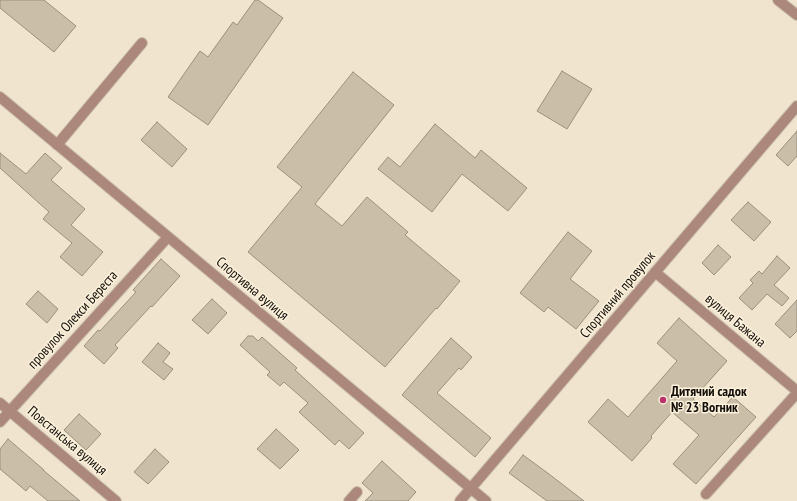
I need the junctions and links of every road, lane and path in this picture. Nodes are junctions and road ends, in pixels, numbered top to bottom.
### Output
1 (778, 0) edge
2 (797, 15) edge
3 (142, 43) dead end
4 (0, 97) edge
5 (797, 106) edge
6 (57, 145) junction
7 (168, 237) junction
8 (655, 272) junction
9 (797, 392) edge
10 (0, 403) edge
11 (9, 411) junction
12 (0, 422) edge
13 (471, 488) junction
14 (357, 492) dead end
15 (706, 494) dead end
16 (116, 501) edge
17 (349, 501) edge
18 (460, 501) edge
19 (486, 501) edge

1 - 2 street
3 - 6 street
4 - 6 street, Спортивна вулиця
5 - 8 street, Спортивний провулок
6 - 7 street, Спортивна вулиця
7 - 11 street, провулок Олекси Береста
7 - 13 street, Спортивна вулиця
8 - 9 street, вулиця Бажана
8 - 13 street, Спортивний провулок
9 - 15 street
10 - 11 street, Повстанська вулиця
11 - 12 street, провулок Олекси Береста
11 - 16 street, Повстанська вулиця
13 - 18 street, Спортивний провулок
13 - 19 street, Спортивна вулиця
14 - 17 street

